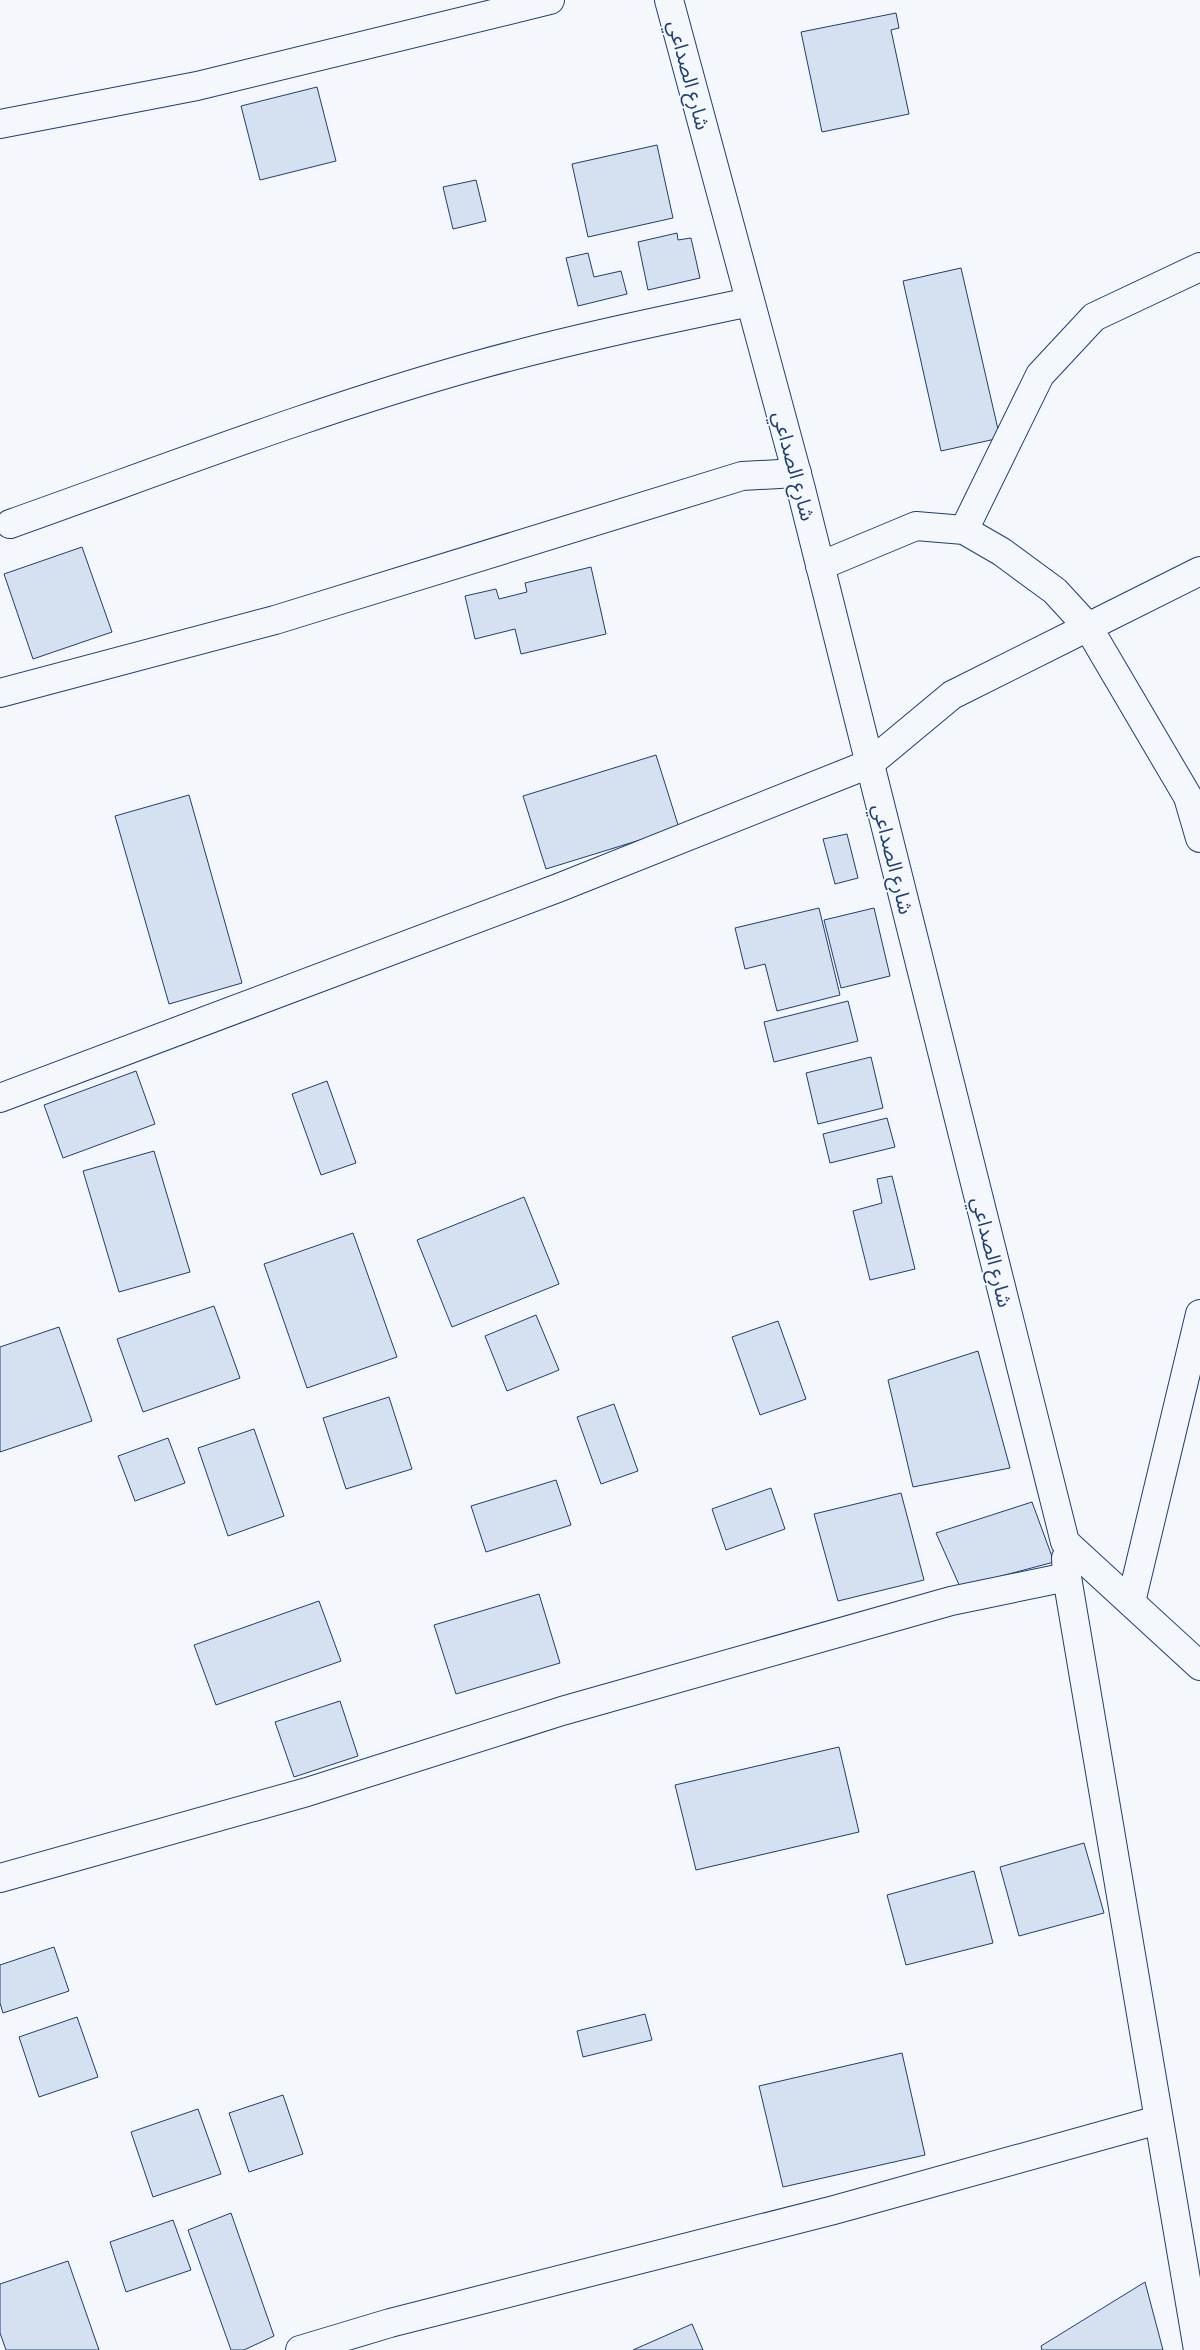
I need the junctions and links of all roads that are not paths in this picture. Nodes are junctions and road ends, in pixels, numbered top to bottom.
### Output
1 (550, 0) edge
2 (669, 0) edge
3 (0, 124) edge
4 (1200, 267) edge
5 (750, 302) junction
6 (796, 473) junction
7 (10, 524) dead end
8 (964, 530) junction
9 (820, 566) junction
10 (1200, 571) edge
11 (1088, 628) junction
12 (0, 693) edge
13 (869, 764) junction
14 (1200, 838) edge
15 (0, 1098) edge
16 (1200, 1314) edge
17 (1065, 1542) junction
18 (1067, 1577) junction
19 (1131, 1602) junction
20 (1200, 1666) edge
21 (0, 1878) edge
22 (1158, 2120) junction
23 (300, 2350) edge
24 (1198, 2350) edge

1 - 3 street
2 - 5 street, شارع الصداعي
4 - 8 street
5 - 6 street, شارع الصداعي
5 - 7 street
6 - 9 street, شارع الصداعي
6 - 12 street
8 - 9 street
8 - 11 street
9 - 13 street, شارع الصداعي
10 - 11 street
11 - 13 street
11 - 14 street
13 - 15 street
13 - 17 street, شارع الصداعي
16 - 19 street
17 - 18 street, شارع الصداعي
17 - 19 street
18 - 21 street
18 - 22 street, شارع الصداعي
19 - 20 street
22 - 23 street
22 - 24 street, شارع الصداعي

